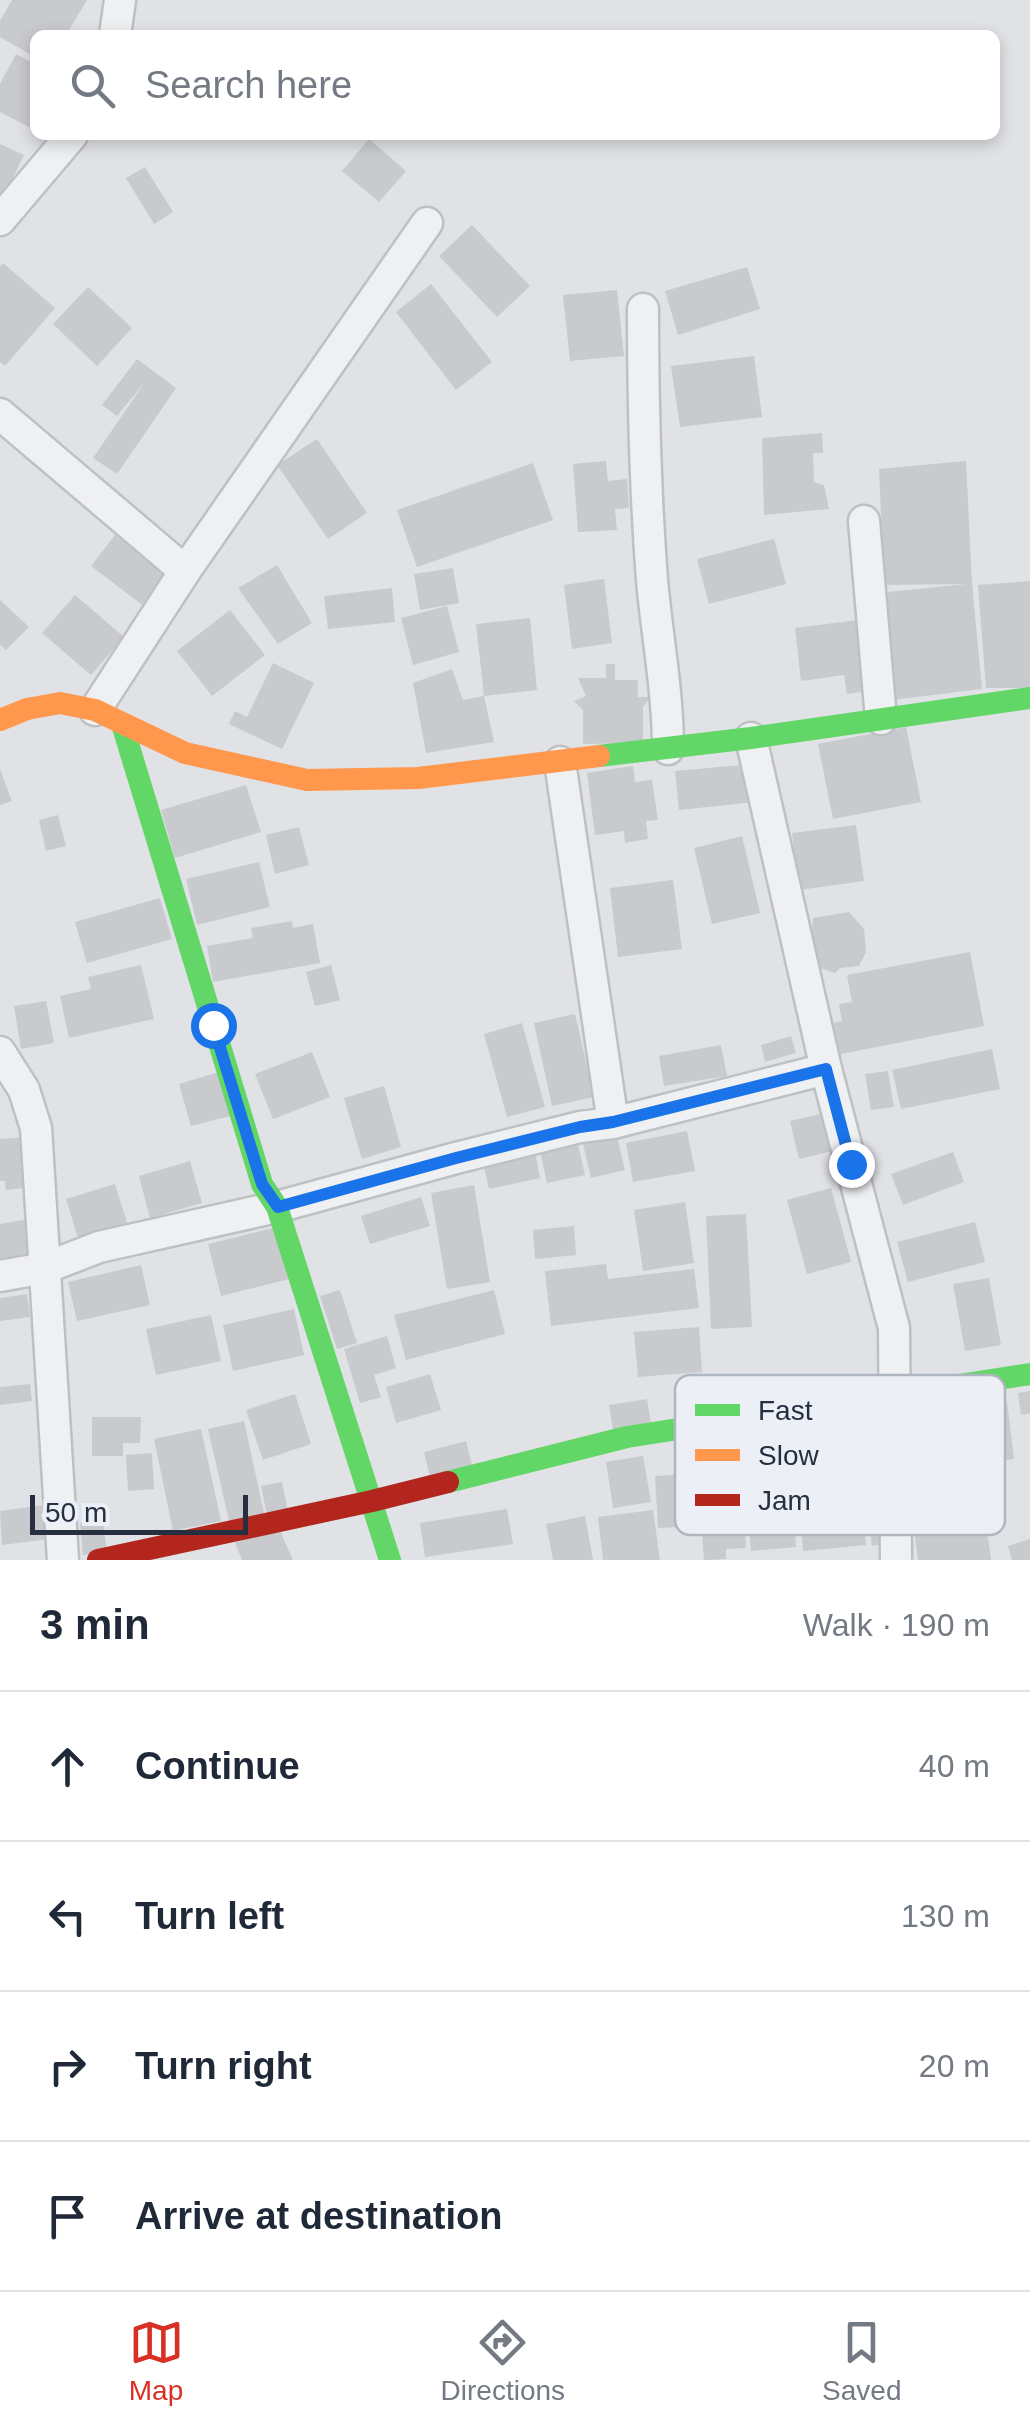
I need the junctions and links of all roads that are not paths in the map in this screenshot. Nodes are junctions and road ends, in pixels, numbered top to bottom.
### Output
1 (120, 0) edge
2 (116, 30) edge
3 (68, 140) edge
4 (0, 220) edge
5 (427, 223) dead end
6 (642, 309) dead end
7 (0, 414) edge
8 (864, 521) dead end
9 (185, 570) junction
10 (1030, 698) edge
11 (108, 716) junction
12 (882, 719) junction
13 (0, 720) edge
14 (751, 738) junction
15 (668, 749) junction
16 (560, 762) junction
17 (0, 1052) edge
18 (826, 1069) junction
19 (613, 1122) junction
20 (278, 1207) junction
21 (44, 1268) junction
22 (0, 1276) edge
23 (1030, 1374) edge
24 (895, 1375) edge
25 (1005, 1378) edge
26 (675, 1429) edge
27 (372, 1501) junction
28 (896, 1535) edge
29 (62, 1560) edge
30 (98, 1560) edge
31 (390, 1560) edge
32 (896, 1560) edge

1 - 2 street
3 - 4 street
5 - 9 street
6 - 15 street
7 - 9 street
8 - 12 street
9 - 11 street
10 - 12 street
11 - 13 street
11 - 16 street
11 - 20 street
12 - 14 street
14 - 15 street
14 - 18 street
15 - 16 street
16 - 19 street
17 - 21 street
18 - 19 street
18 - 24 street
19 - 20 street
20 - 21 street
20 - 27 street
21 - 22 street
21 - 29 street
23 - 25 street
26 - 27 street
27 - 30 street
27 - 31 street
28 - 32 street

